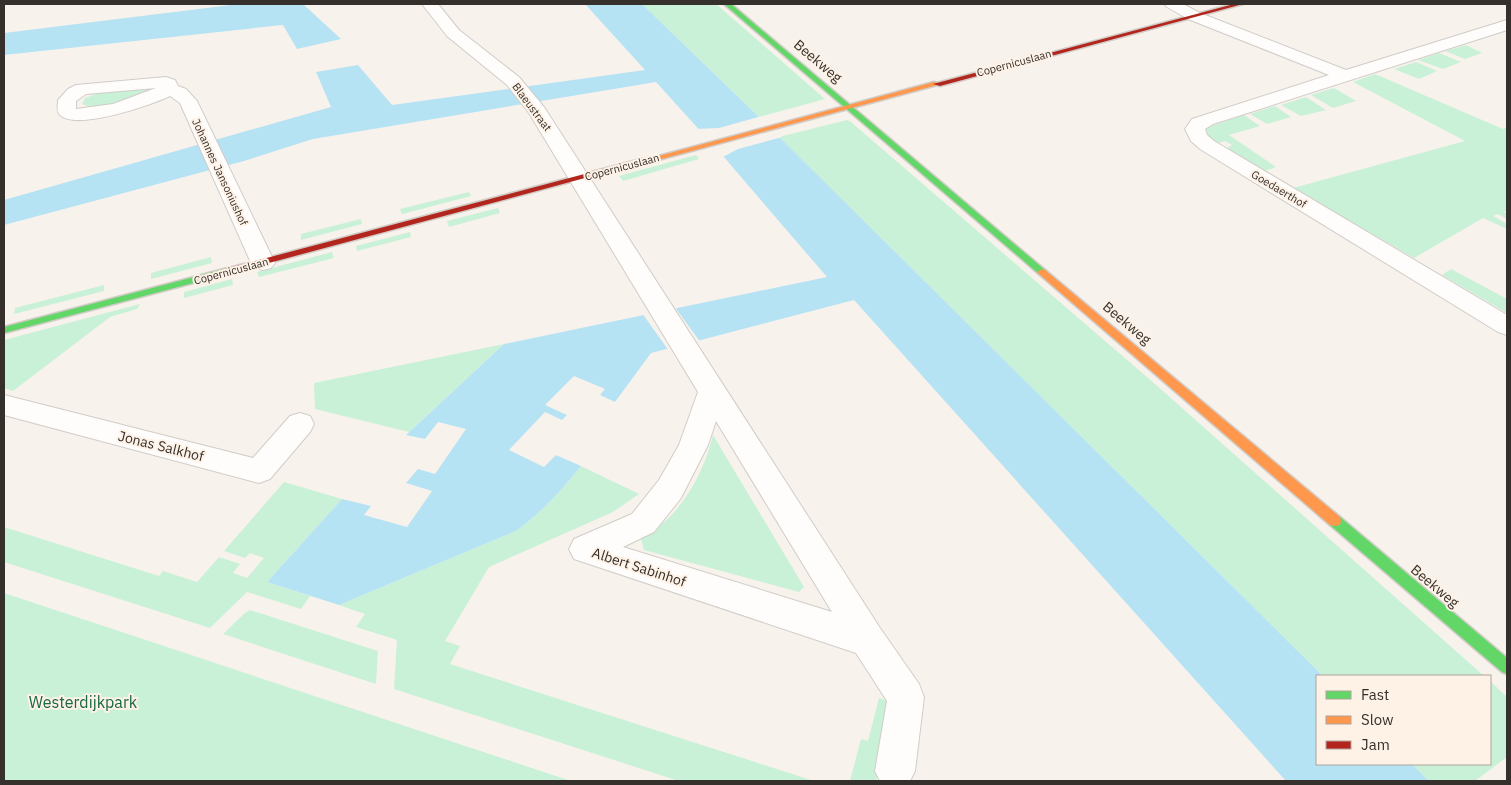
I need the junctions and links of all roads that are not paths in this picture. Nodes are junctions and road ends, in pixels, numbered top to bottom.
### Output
1 (430, 4) edge
2 (727, 4) edge
3 (1172, 4) edge
4 (1240, 4) edge
5 (1194, 16) junction
6 (1507, 25) edge
7 (1346, 76) junction
8 (169, 89) junction
9 (848, 107) junction
10 (580, 178) junction
11 (262, 262) junction
12 (1507, 326) edge
13 (4, 330) edge
14 (712, 391) junction
15 (4, 405) edge
16 (300, 424) dead end
17 (868, 640) junction
18 (1507, 667) edge
19 (894, 771) dead end

1 - 10 street, Blaeustraat
2 - 9 street, Beekweg
3 - 5 street
4 - 5 street, Copernicuslaan
5 - 7 street
5 - 9 street, Copernicuslaan
6 - 7 street, Goedaerthof
7 - 12 street, Goedaerthof
8 - 8 street, Johannes Jansoniushof
8 - 11 street, Johannes Jansoniushof
9 - 10 street, Copernicuslaan
9 - 18 street, Beekweg
10 - 11 street, Copernicuslaan
10 - 14 street
11 - 13 street, Copernicuslaan
14 - 17 street
14 - 17 street, Albert Sabinhof
15 - 16 street, Jonas Salkhof
17 - 19 street

